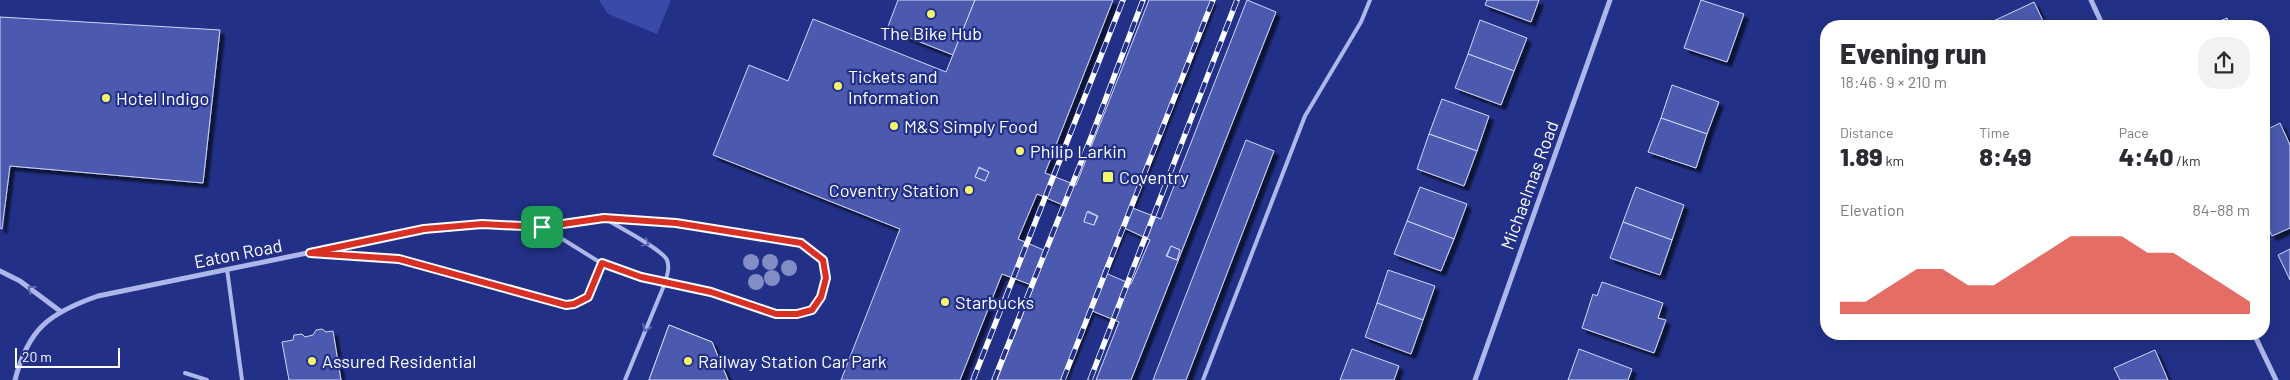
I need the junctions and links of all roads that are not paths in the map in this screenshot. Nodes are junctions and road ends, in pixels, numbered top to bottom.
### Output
1 (1370, 0) edge
2 (1610, 0) edge
3 (2091, 0) edge
4 (2100, 20) edge
5 (604, 218) junction
6 (542, 227) junction
7 (310, 253) junction
8 (602, 263) junction
9 (227, 269) junction
10 (0, 271) edge
11 (665, 283) junction
12 (60, 311) junction
13 (2257, 340) edge
14 (185, 373) dead end
15 (15, 380) edge
16 (207, 380) edge
17 (242, 380) edge
18 (625, 380) edge
19 (1203, 380) edge
20 (1475, 380) edge
21 (2276, 380) edge

1 - 19 lane
2 - 20 street, Michaelmas Road
3 - 4 street
5 - 6 lane
5 -> 11 lane
5 - 11 lane
6 - 7 street, Eaton Road
6 - 8 lane
7 - 8 lane
7 - 9 street, Eaton Road
8 - 11 lane
9 - 12 street, Eaton Road
9 - 17 lane
12 -> 10 street
11 -> 18 lane
12 - 15 street, Eaton Road
13 - 21 street
14 - 16 lane

